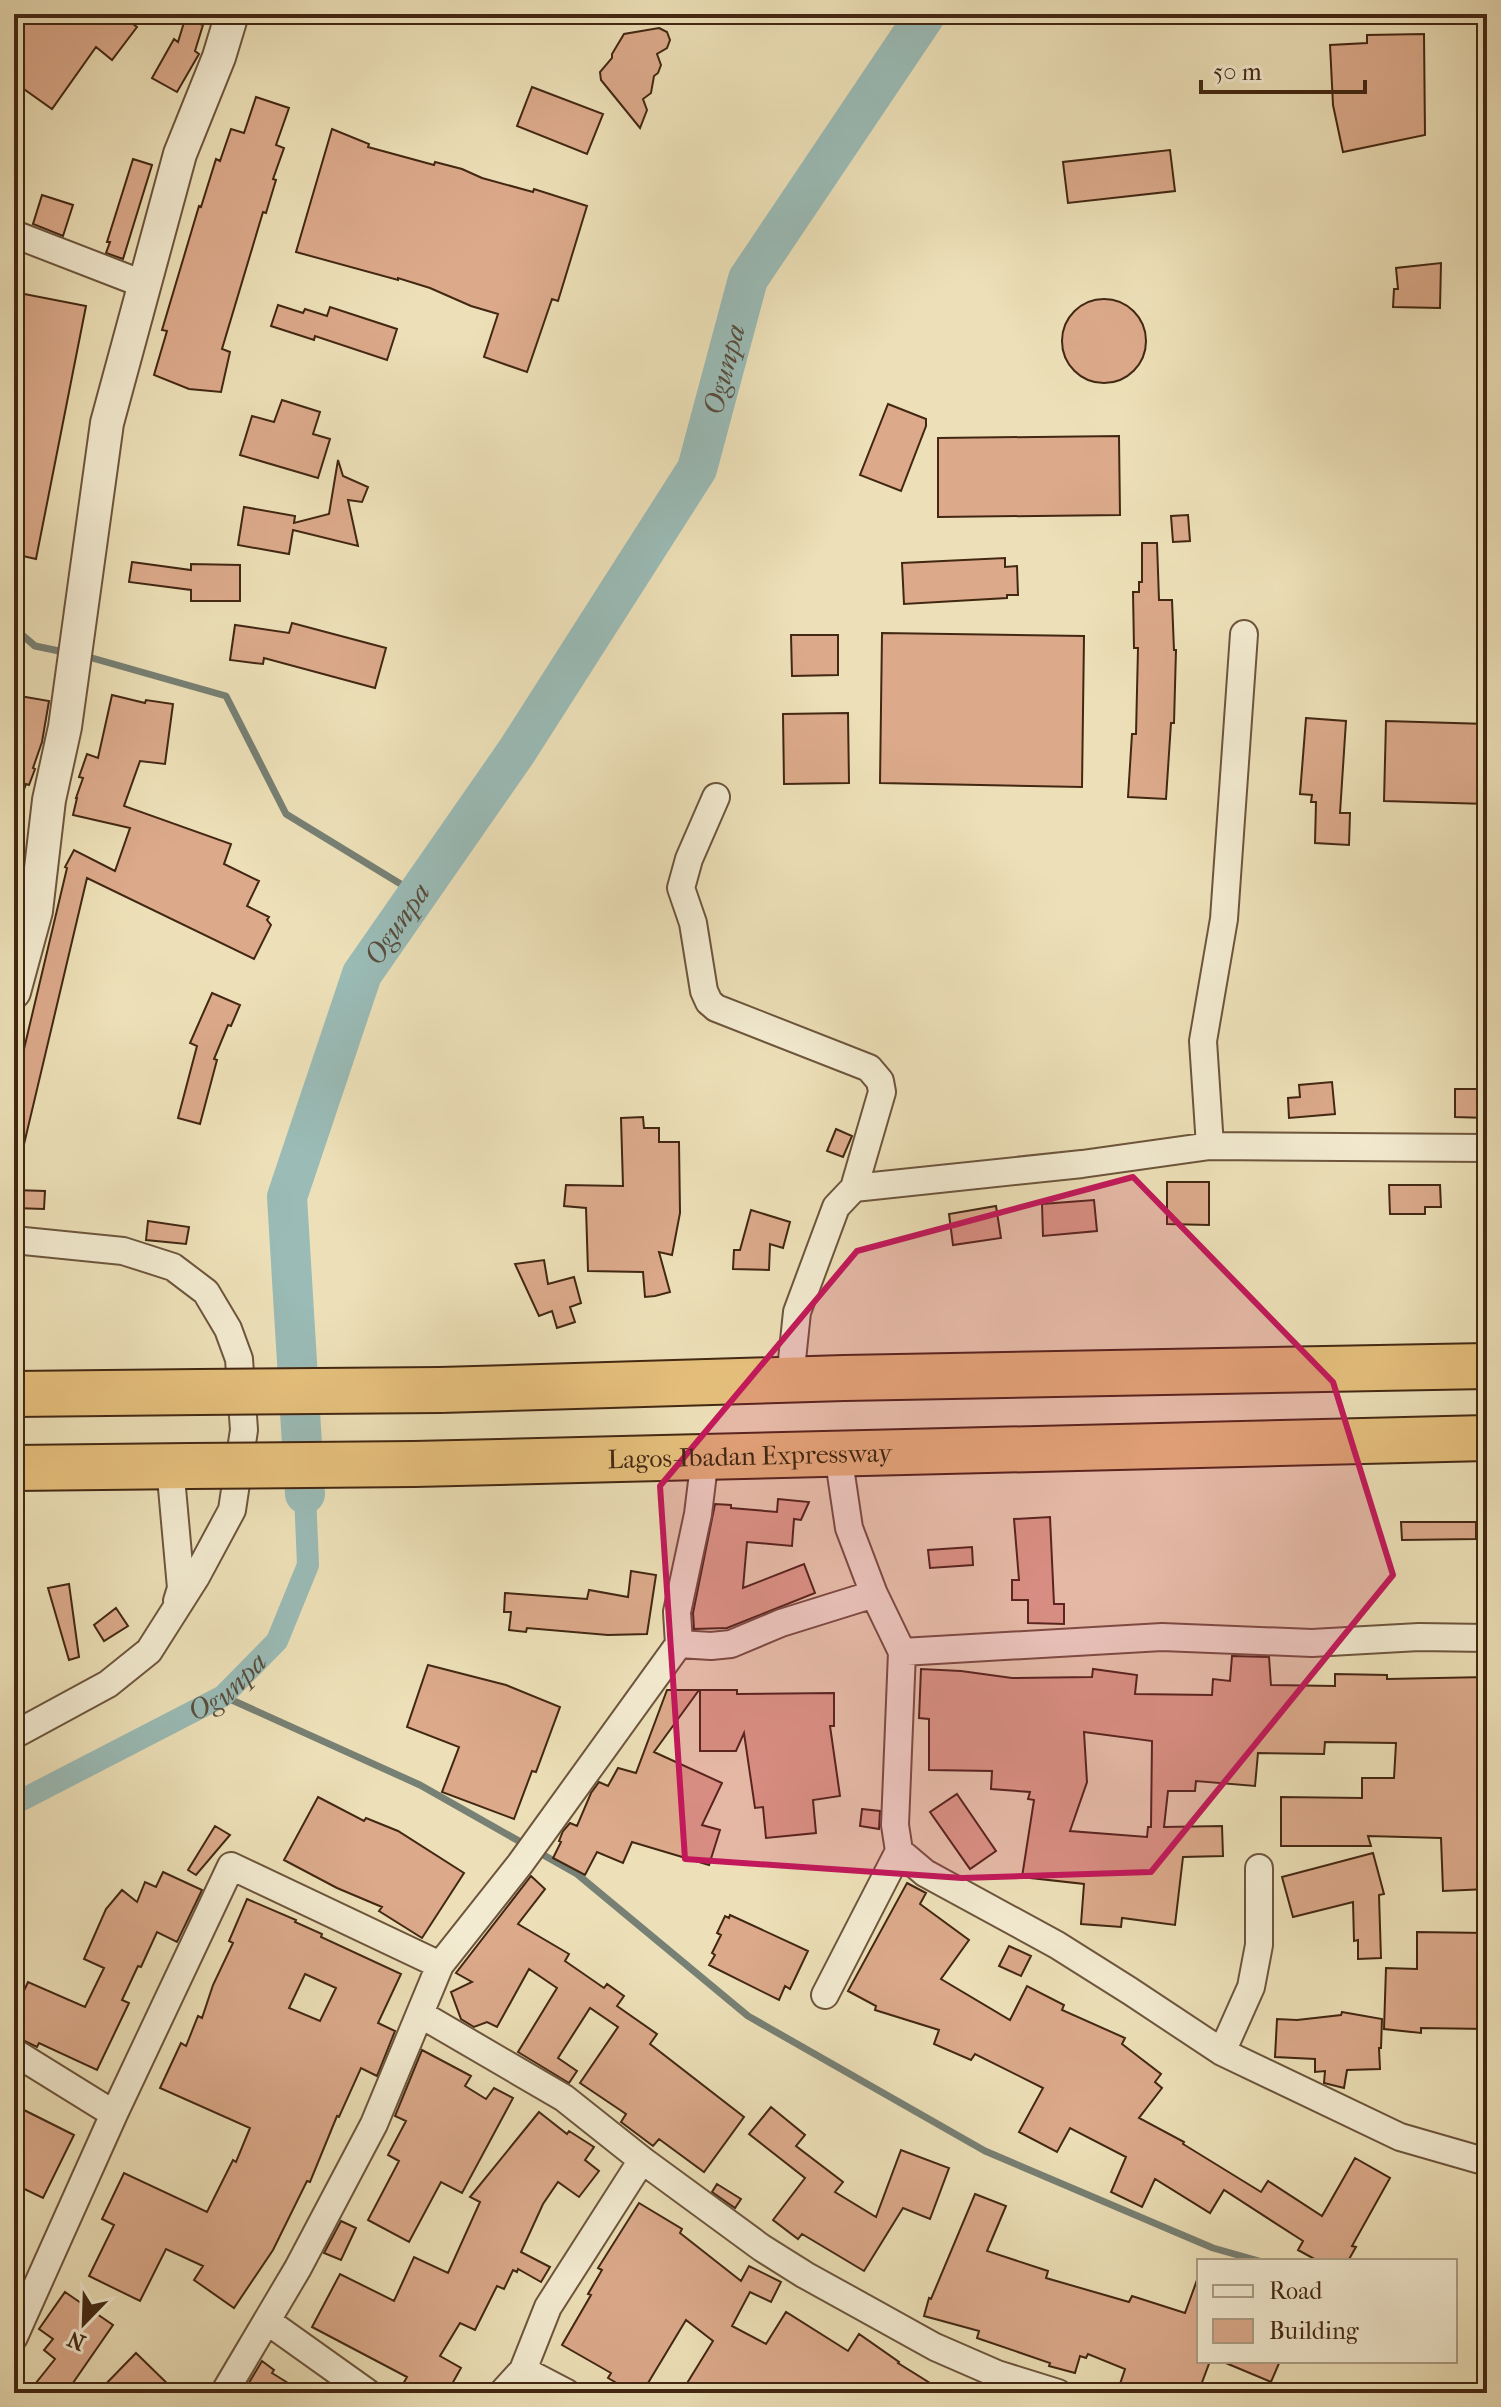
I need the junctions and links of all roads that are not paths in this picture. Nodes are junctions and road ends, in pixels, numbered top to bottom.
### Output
1 (232, 14) edge
2 (14, 234) edge
3 (143, 284) junction
4 (1244, 634) dead end
5 (716, 797) dead end
6 (14, 992) edge
7 (1210, 1146) junction
8 (1487, 1148) edge
9 (854, 1188) junction
10 (14, 1240) edge
11 (1487, 1366) edge
12 (790, 1379) junction
13 (14, 1394) edge
14 (1487, 1438) edge
15 (838, 1454) junction
16 (705, 1457) junction
17 (180, 1466) junction
18 (14, 1468) edge
19 (874, 1594) junction
20 (174, 1613) junction
21 (1487, 1638) edge
22 (679, 1644) junction
23 (902, 1652) junction
24 (14, 1735) edge
25 (899, 1851) junction
26 (1259, 1868) dead end
27 (440, 1965) junction
28 (825, 1995) dead end
29 (420, 2014) junction
30 (14, 2052) edge
31 (1222, 2052) junction
32 (114, 2114) junction
33 (642, 2160) junction
34 (1487, 2162) edge
35 (20, 2308) edge
36 (267, 2321) junction
37 (14, 2337) edge
38 (523, 2370) junction
39 (224, 2393) edge
40 (368, 2393) edge
41 (502, 2393) edge
42 (567, 2393) edge
43 (1058, 2393) edge

1 - 3 street
2 - 3 street
3 - 6 street
4 - 7 street
5 - 9 street
7 - 8 street
7 - 9 street
9 - 12 street
10 - 20 street
11 - 12 highway
12 - 13 highway, bridge
14 - 15 highway, Lagos-Ibadan Expressway
15 - 16 highway, Lagos-Ibadan Expressway
15 - 19 street
16 - 17 highway, Lagos-Ibadan Expressway, bridge
16 - 22 street
17 - 18 highway, Lagos-Ibadan Expressway
17 - 20 street
19 - 22 street
19 - 23 street
20 - 24 street
21 - 23 street
22 - 27 street
23 - 25 street
25 - 28 street
25 - 31 street
26 - 31 street
27 - 29 street
27 - 32 street
29 - 33 street
29 - 36 street
30 - 32 street
31 - 34 street
32 - 35 street
33 - 38 street
33 - 43 street
35 - 37 street
36 - 39 street
36 - 40 street
38 - 41 street
38 - 42 street

